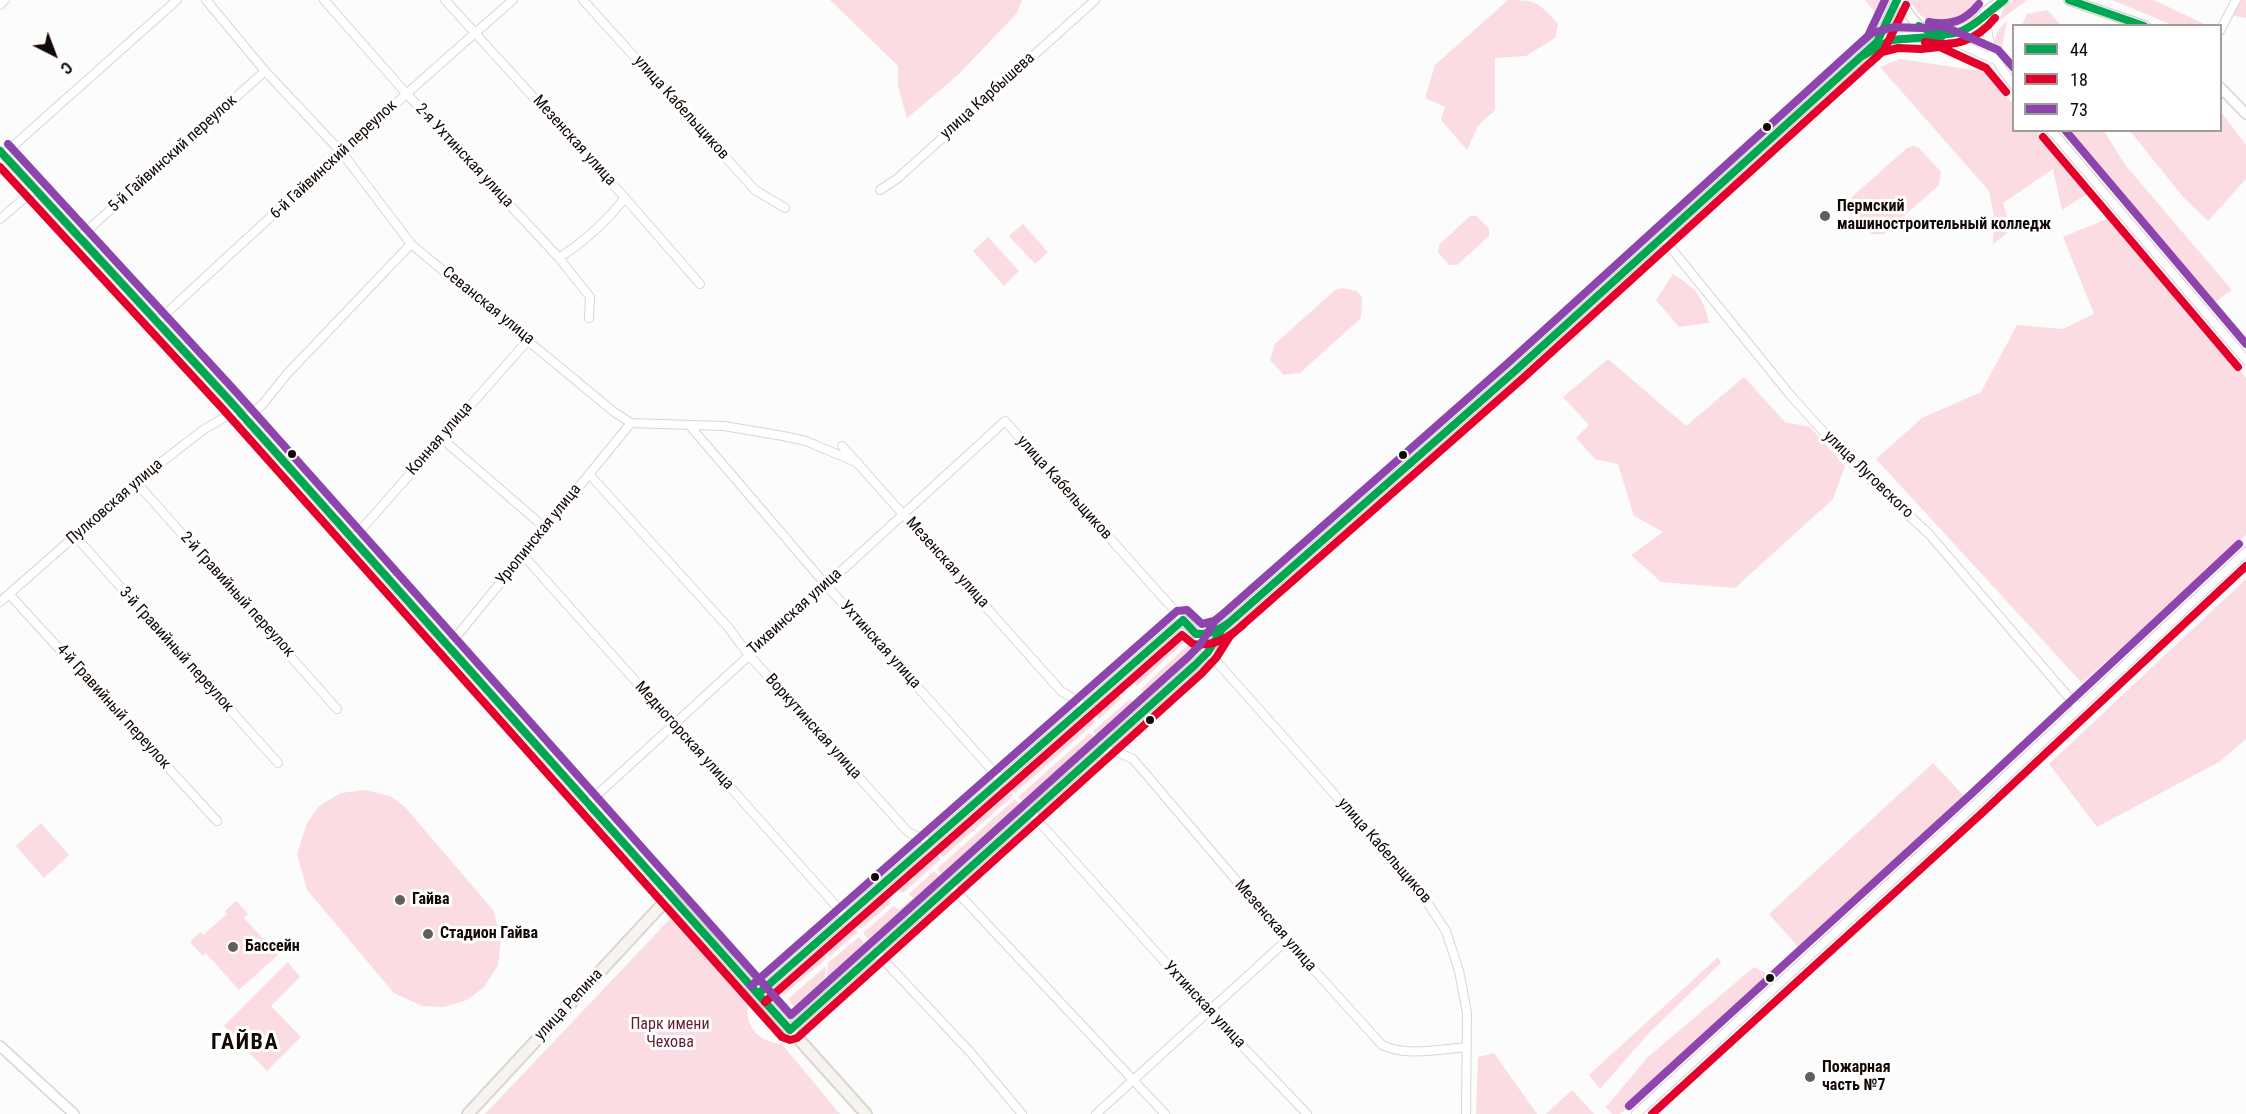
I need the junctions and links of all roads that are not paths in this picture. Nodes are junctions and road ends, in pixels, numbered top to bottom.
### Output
1 (6, 0) edge
2 (177, 0) edge
3 (206, 0) edge
4 (324, 0) edge
5 (445, 0) edge
6 (513, 0) edge
7 (583, 0) edge
8 (1095, 0) edge
9 (1897, 0) edge
10 (1902, 0) edge
11 (1989, 0) edge
12 (2004, 0) edge
13 (2069, 0) edge
14 (2236, 0) edge
15 (0, 5) edge
16 (1987, 11) junction
17 (2139, 24) edge
18 (2222, 27) edge
19 (475, 33) junction
20 (1942, 36) junction
21 (1877, 42) junction
22 (1994, 59) junction
23 (265, 71) junction
24 (2012, 84) edge
25 (2222, 89) edge
26 (405, 92) junction
27 (2246, 114) edge
28 (2053, 132) edge
29 (2, 153) edge
30 (343, 154) junction
31 (35, 189) junction
32 (880, 190) dead end
33 (625, 198) junction
34 (785, 208) dead end
35 (0, 219) edge
36 (80, 237) junction
37 (1662, 237) junction
38 (411, 244) junction
39 (559, 258) junction
40 (700, 284) dead end
41 (589, 318) dead end
42 (157, 322) junction
43 (529, 339) junction
44 (2246, 360) edge
45 (237, 410) junction
46 (244, 419) junction
47 (1005, 422) joint
48 (631, 423) junction
49 (690, 426) junction
50 (440, 438) junction
51 (842, 447) dead end
52 (858, 463) junction
53 (589, 474) junction
54 (136, 482) junction
55 (904, 514) junction
56 (544, 527) junction
57 (75, 536) junction
58 (352, 540) junction
59 (2246, 552) edge
60 (523, 555) junction
61 (826, 585) junction
62 (9, 594) junction
63 (0, 602) edge
64 (1183, 620) junction
65 (1222, 630) junction
66 (1196, 634) junction
67 (447, 648) junction
68 (1208, 652) junction
69 (748, 654) junction
70 (1079, 702) dead end
71 (2078, 708) junction
72 (338, 709) dead end
73 (673, 724) junction
74 (1108, 751) dead end
75 (278, 763) dead end
76 (1000, 780) junction
77 (587, 804) junction
78 (1031, 813) junction
79 (217, 821) dead end
80 (924, 838) dead end
81 (955, 890) dead end
82 (670, 896) junction
83 (846, 917) junction
84 (1287, 940) junction
85 (877, 953) junction
86 (758, 994) junction
87 (1208, 1010) junction
88 (790, 1030) junction
89 (0, 1046) edge
90 (1467, 1047) junction
91 (1133, 1080) junction
92 (74, 1114) edge
93 (468, 1114) edge
94 (866, 1114) edge
95 (1022, 1114) edge
96 (1096, 1114) edge
97 (1165, 1114) edge
98 (1306, 1114) edge
99 (1466, 1114) edge
100 (1636, 1114) edge

1 - 15 street
2 - 29 street
3 - 23 street, Севанская улица
4 - 26 street, 2-я Ухтинская улица
5 - 19 street, Мезенская улица
6 - 19 street, 6-й Гайвинский переулок
7 - 34 street, улица Кабельщиков
8 - 32 street, улица Карбышева
9 - 21 street
10 - 20 street
11 - 16 street
12 - 16 street
13 - 17 street
14 - 18 street
16 - 20 street
16 - 22 street
19 - 26 street, 6-й Гайвинский переулок
19 - 33 street, Мезенская улица
20 - 21 street
20 - 22 street
21 - 37 street
22 - 24 street
23 - 30 street, Севанская улица
23 - 36 street, 5-й Гайвинский переулок
25 - 27 street
26 - 30 street, 6-й Гайвинский переулок
26 - 39 street, 2-я Ухтинская улица
28 - 44 street
29 - 31 street
30 - 38 street, Севанская улица
30 - 42 street, 6-й Гайвинский переулок
31 - 35 street
31 - 36 street
33 - 39 street
33 - 40 street, Мезенская улица
36 - 42 street
37 - 65 street
37 - 71 street, улица Луговского
38 - 43 street, Севанская улица
38 - 46 street
39 - 41 street, 2-я Ухтинская улица
42 - 45 street
43 - 48 street, Севанская улица
43 - 50 street, Конная улица
45 - 46 street
45 - 54 street, Пулковская улица
46 - 58 street
47 - 55 street, Тихвинская улица
47 - 64 street, улица Кабельщиков
48 - 49 street
48 - 53 street, Урюпинская улица
49 - 52 street
49 - 61 street, Ухтинская улица
50 - 56 street
50 - 58 street, Конная улица
51 - 52 street, Мезенская улица
52 - 55 street, Мезенская улица
53 - 56 street, Урюпинская улица
53 - 69 street, Воркутинская улица
54 - 57 street, Пулковская улица
54 - 72 street, 2-й Гравийный переулок
55 - 61 street, Тихвинская улица
55 - 70 street, Мезенская улица
56 - 60 street, Урюпинская улица
57 - 62 street, Пулковская улица
57 - 75 street, 3-й Гравийный переулок
58 - 67 street
59 - 71 street
60 - 67 street, Урюпинская улица
60 - 73 street, Медногорская улица
61 - 69 street, Тихвинская улица
61 - 76 street, Ухтинская улица
62 - 63 street, Пулковская улица
62 - 79 street, 4-й Гравийный переулок
64 - 66 street, улица Кабельщиков
64 - 76 street
65 - 66 street
65 - 68 street
66 - 68 street, улица Кабельщиков
67 - 77 street
68 - 78 street
68 - 90 street, улица Кабельщиков
69 - 73 street, Тихвинская улица
69 - 80 street, Воркутинская улица
71 - 100 street
73 - 77 street, Тихвинская улица
73 - 83 street, Медногорская улица
74 - 84 street, Мезенская улица
76 - 83 street
77 - 82 street
78 - 85 street
78 - 87 street, Ухтинская улица
81 - 91 street
82 - 86 main road
82 - 93 main road, улица Репина
83 - 86 street
84 - 87 street
84 - 90 street, Мезенская улица
85 - 88 street
85 - 95 street
86 - 88 main road
87 - 91 street
87 - 98 street, Ухтинская улица
88 - 94 main road
89 - 92 street
90 - 99 street, улица Кабельщиков
91 - 96 street
91 - 97 street

